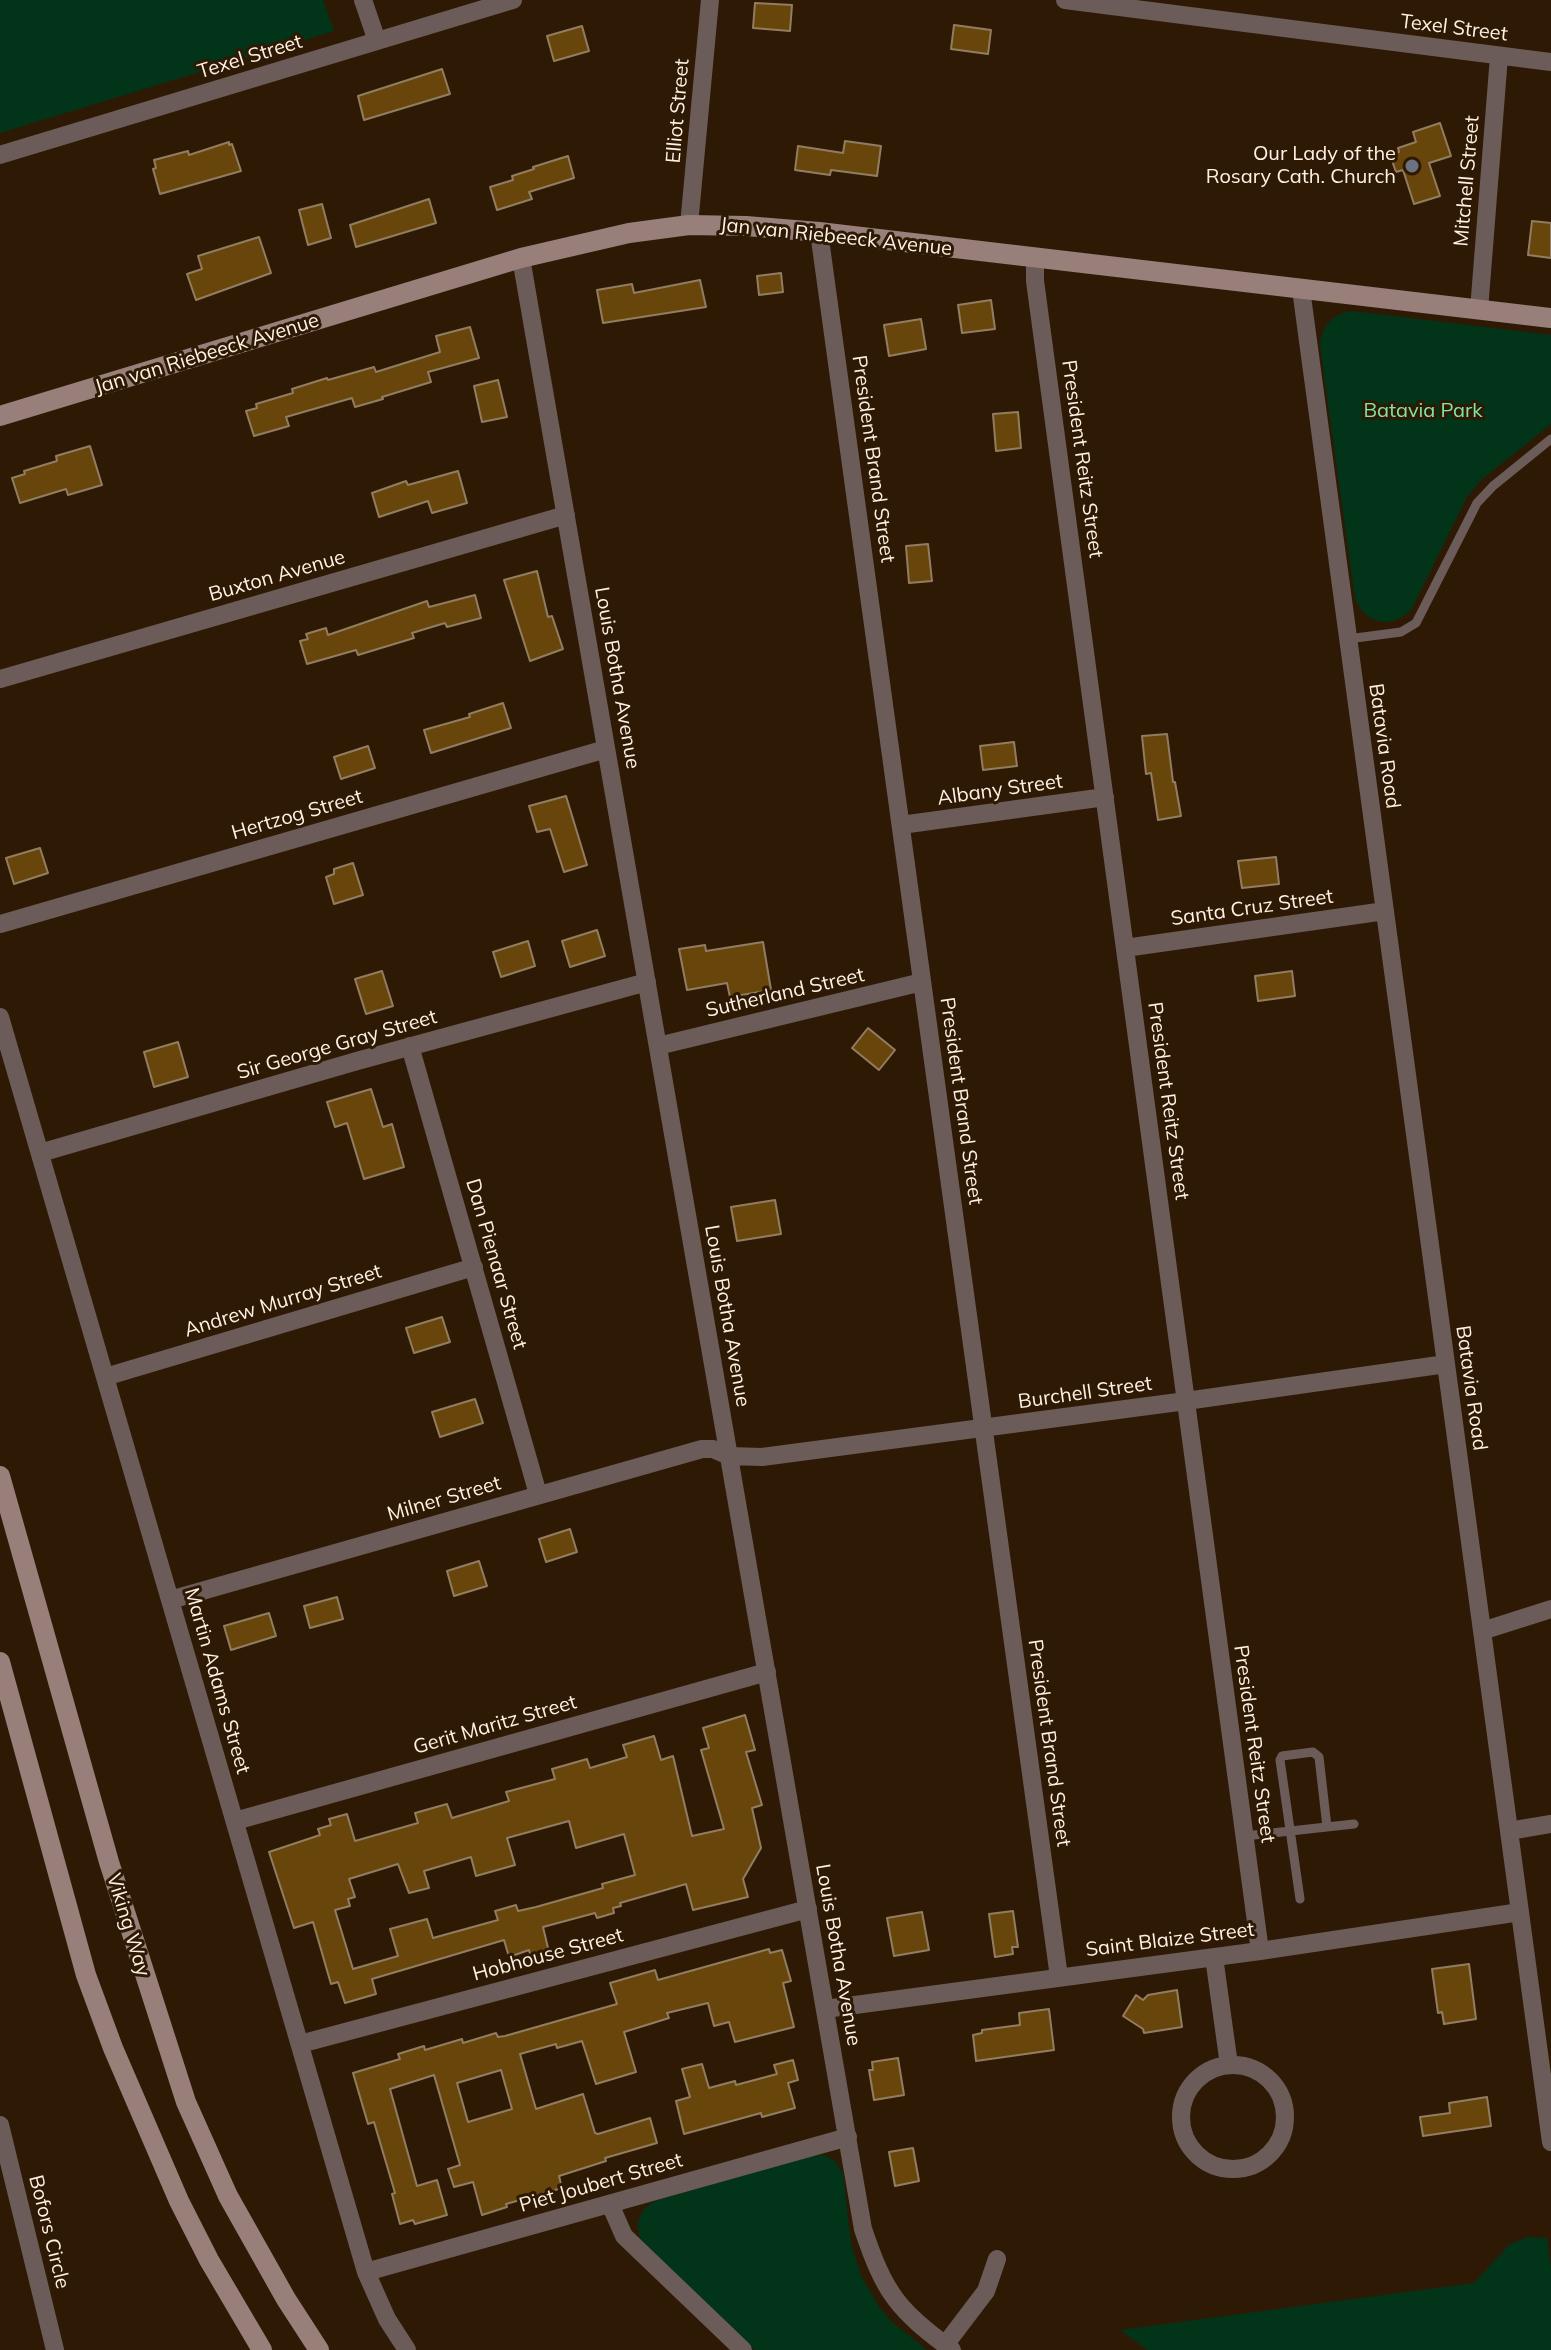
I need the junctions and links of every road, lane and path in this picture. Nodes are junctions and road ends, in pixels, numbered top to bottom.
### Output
1 (363, 0) edge
2 (513, 0) edge
3 (710, 0) edge
4 (1065, 0) edge
5 (1192, 8) edge
6 (377, 41) junction
7 (1499, 56) junction
8 (1551, 62) edge
9 (0, 155) edge
10 (689, 225) junction
11 (819, 232) junction
12 (521, 258) junction
13 (1035, 258) junction
14 (1301, 289) junction
15 (1479, 310) junction
16 (1551, 318) edge
17 (0, 416) edge
18 (1551, 439) edge
19 (566, 515) junction
20 (1348, 639) junction
21 (0, 679) edge
22 (606, 749) junction
23 (1105, 797) junction
24 (901, 825) junction
25 (1385, 911) junction
26 (0, 924) edge
27 (1125, 948) junction
28 (647, 982) junction
29 (922, 982) junction
30 (0, 1017) edge
31 (410, 1046) junction
32 (658, 1046) junction
33 (40, 1153) junction
34 (474, 1267) junction
35 (1446, 1364) junction
36 (105, 1377) junction
37 (1186, 1401) junction
38 (984, 1428) junction
39 (729, 1456) junction
40 (0, 1476) edge
41 (538, 1494) junction
42 (170, 1600) junction
43 (1551, 1609) edge
44 (1482, 1631) junction
45 (0, 1662) edge
46 (767, 1672) junction
47 (235, 1821) junction
48 (1354, 1824) dead end
49 (1551, 1824) edge
50 (1327, 1827) junction
51 (1292, 1831) junction
52 (1509, 1831) junction
53 (1245, 1836) junction
54 (1300, 1899) dead end
55 (808, 1909) junction
56 (1520, 1912) junction
57 (1260, 1951) junction
58 (1214, 1957) junction
59 (1059, 1977) junction
60 (825, 2009) junction
61 (300, 2044) junction
62 (1229, 2065) junction
63 (0, 2125) edge
64 (848, 2137) junction
65 (1551, 2142) edge
66 (610, 2204) junction
67 (997, 2259) dead end
68 (366, 2272) junction
69 (949, 2347) edge
70 (55, 2350) edge
71 (262, 2350) edge
72 (319, 2350) edge
73 (407, 2350) edge
74 (743, 2350) edge

1 - 6 street
2 - 6 street, Texel Street
3 - 10 street, Elliot Street
4 - 5 street, Texel Street
5 - 7 street, Texel Street
6 - 9 street, Texel Street
7 - 8 street, Texel Street
7 - 15 street, Mitchell Street
10 - 11 main road, Jan van Riebeeck Avenue
10 - 12 main road, Jan van Riebeeck Avenue
11 - 13 main road, Jan van Riebeeck Avenue
11 - 24 street, President Brand Street
12 - 17 main road, Jan van Riebeeck Avenue
12 - 19 street, Louis Botha Avenue
13 - 14 main road, Jan van Riebeeck Avenue
13 - 23 street, President Reitz Street
14 - 15 main road, Jan van Riebeeck Avenue
14 - 20 street, Batavia Road
15 - 16 main road, Jan van Riebeeck Avenue
18 - 20 lane
19 - 21 street, Buxton Avenue
19 - 22 street, Louis Botha Avenue
20 - 25 street, Batavia Road
22 - 26 street, Hertzog Street
22 - 28 street, Louis Botha Avenue
23 - 24 street, Albany Street
23 - 27 street, President Reitz Street
24 - 29 street, President Brand Street
25 - 27 street, Santa Cruz Street
25 - 35 street, Batavia Road
27 - 37 street, President Reitz Street
28 - 31 street, Sir George Gray Street
28 - 32 street, Louis Botha Avenue
29 - 32 street, Sutherland Street
29 - 38 street, President Brand Street
30 - 33 street, Martin Adams Street
31 - 33 street, Sir George Gray Street
31 - 34 street, Dan Pienaar Street
32 - 39 street, Louis Botha Avenue
33 - 36 street, Martin Adams Street
34 - 36 street, Andrew Murray Street
34 - 41 street, Dan Pienaar Street
35 - 37 street, Burchell Street
35 - 44 street, Batavia Road
36 - 42 street, Martin Adams Street
37 - 38 street, Burchell Street
37 - 53 street, President Reitz Street
38 - 39 street, Burchell Street
38 - 59 street, President Brand Street
39 - 41 street, Milner Street
39 - 46 street, Louis Botha Avenue
40 - 72 main road, Viking Way
41 - 42 street, Milner Street
42 - 47 street, Martin Adams Street
43 - 44 street
44 - 52 street, Batavia Road
45 - 71 main road
46 - 47 street, Gerit Maritz Street
46 - 55 street, Louis Botha Avenue
47 - 61 street, Martin Adams Street
48 - 50 lane
49 - 52 street
50 - 51 lane
50 - 51 lane
51 - 53 lane
51 - 54 lane
52 - 56 street, Batavia Road
53 - 57 street, President Reitz Street
55 - 60 street, Louis Botha Avenue
55 - 61 street, Hobhouse Street
56 - 57 street, Saint Blaize Street
56 - 65 street, Batavia Road
57 - 58 street, Saint Blaize Street
58 - 59 street, Saint Blaize Street
58 - 62 street
59 - 60 street, Saint Blaize Street
60 - 64 street, Louis Botha Avenue
61 - 68 street, Martin Adams Street
62 - 62 street
63 - 70 street, Bofors Circle
64 - 66 street, Piet Joubert Street
64 - 69 street, Louis Botha Avenue
66 - 68 street, Piet Joubert Street
66 - 74 street
67 - 69 street
68 - 73 street, Martin Adams Street

